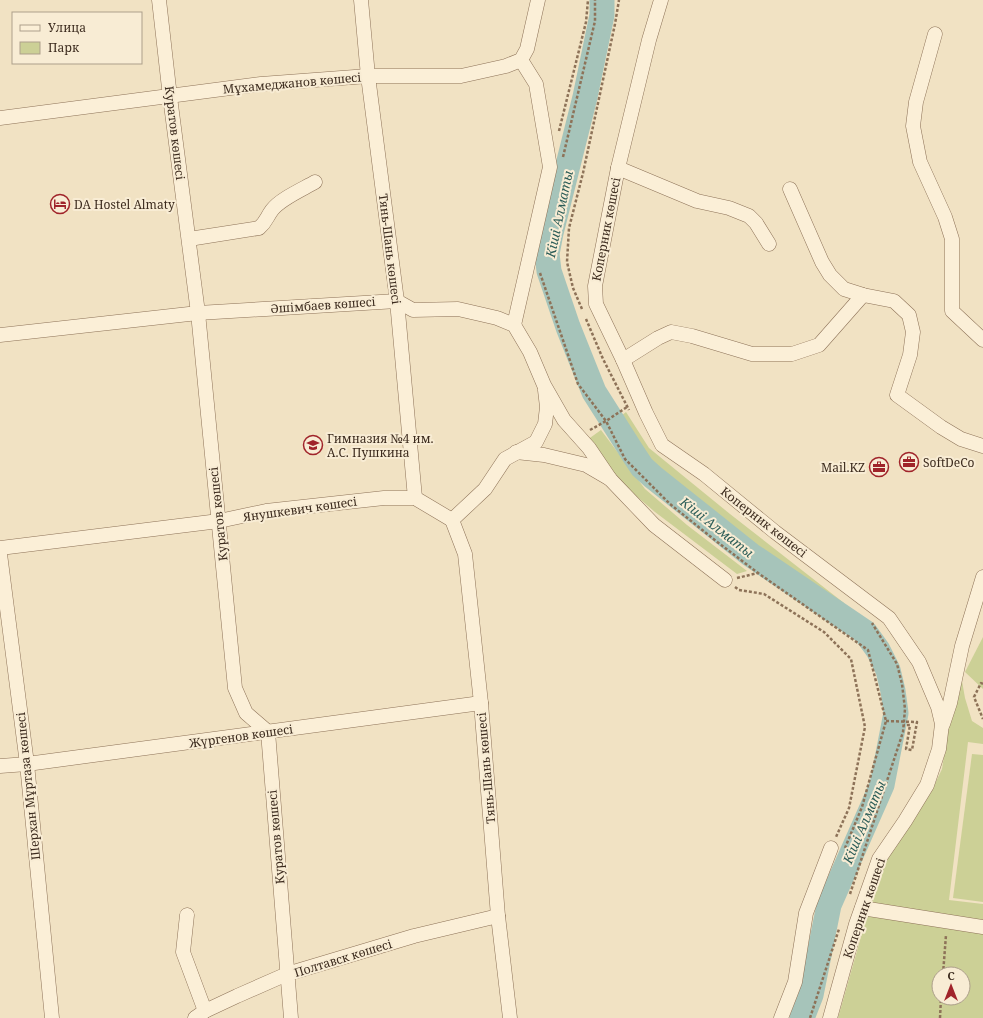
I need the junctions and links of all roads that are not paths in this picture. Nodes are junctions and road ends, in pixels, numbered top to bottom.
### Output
1 (159, 0) edge
2 (361, 0) edge
3 (538, 0) edge
4 (661, 0) edge
5 (935, 34) dead end
6 (521, 60) junction
7 (368, 76) junction
8 (170, 97) junction
9 (0, 118) edge
10 (618, 168) junction
11 (315, 182) dead end
12 (790, 189) dead end
13 (188, 238) junction
14 (769, 244) dead end
15 (863, 295) junction
16 (397, 301) junction
17 (198, 313) junction
18 (514, 325) junction
19 (0, 335) edge
20 (983, 340) edge
21 (623, 360) junction
22 (544, 385) junction
23 (983, 446) edge
24 (516, 452) junction
25 (610, 479) junction
26 (415, 498) junction
27 (452, 520) junction
28 (218, 521) junction
29 (0, 548) edge
30 (0, 554) edge
31 (983, 577) edge
32 (725, 580) road end
33 (481, 703) junction
34 (942, 724) junction
35 (268, 732) junction
36 (27, 764) junction
37 (0, 766) edge
38 (838, 849) road end
39 (862, 908) junction
40 (186, 915) dead end
41 (498, 916) junction
42 (983, 927) edge
43 (288, 974) junction
44 (200, 1015) edge
45 (52, 1018) edge
46 (291, 1018) edge
47 (510, 1018) edge
48 (781, 1018) edge
49 (830, 1018) edge

1 - 8 street, Куратов көшесі
2 - 7 street, Тянь-Шань көшесі
3 - 6 street
4 - 10 street, Коперник көшесі
5 - 20 street
6 - 7 street, Мұхамеджанов көшесі
6 - 18 street
7 - 8 street, Мұхамеджанов көшесі
7 - 16 street, Тянь-Шань көшесі
8 - 9 street, Мұхамеджанов көшесі
8 - 13 street, Куратов көшесі
10 - 14 street
10 - 21 street, Коперник көшесі
11 - 13 street
12 - 15 street
13 - 17 street, Куратов көшесі
15 - 21 street
15 - 23 street
16 - 17 street, Әшімбаев көшесі
16 - 18 street
16 - 26 street, Тянь-Шань көшесі
17 - 19 street, Әшімбаев көшесі
17 - 28 street, Куратов көшесі
18 - 22 street
21 - 34 street, Коперник көшесі
22 - 24 street
22 - 25 street
24 - 25 street
24 - 27 street
25 - 32 street
26 - 27 street
26 - 28 street, Янушкевич көшесі
27 - 33 street, Тянь-Шань көшесі
28 - 29 street, Янушкевич көшесі
28 - 35 street, Куратов көшесі
30 - 36 street, Шерхан Мұртаза көшесі
31 - 34 street
33 - 35 street, Жүргенов көшесі
33 - 41 street, Тянь-Шань көшесі
34 - 39 street, Коперник көшесі
35 - 36 street, Жүргенов көшесі
35 - 43 street, Куратов көшесі
36 - 37 street, Жүргенов көшесі
36 - 45 street, Шерхан Мұртаза көшесі
38 - 48 street
39 - 42 street
39 - 49 street, Коперник көшесі
40 - 44 street
41 - 43 street, Полтавск көшесі
41 - 47 street, Тянь-Шань көшесі
43 - 44 street, Полтавск көшесі
43 - 46 street, Куратов көшесі

